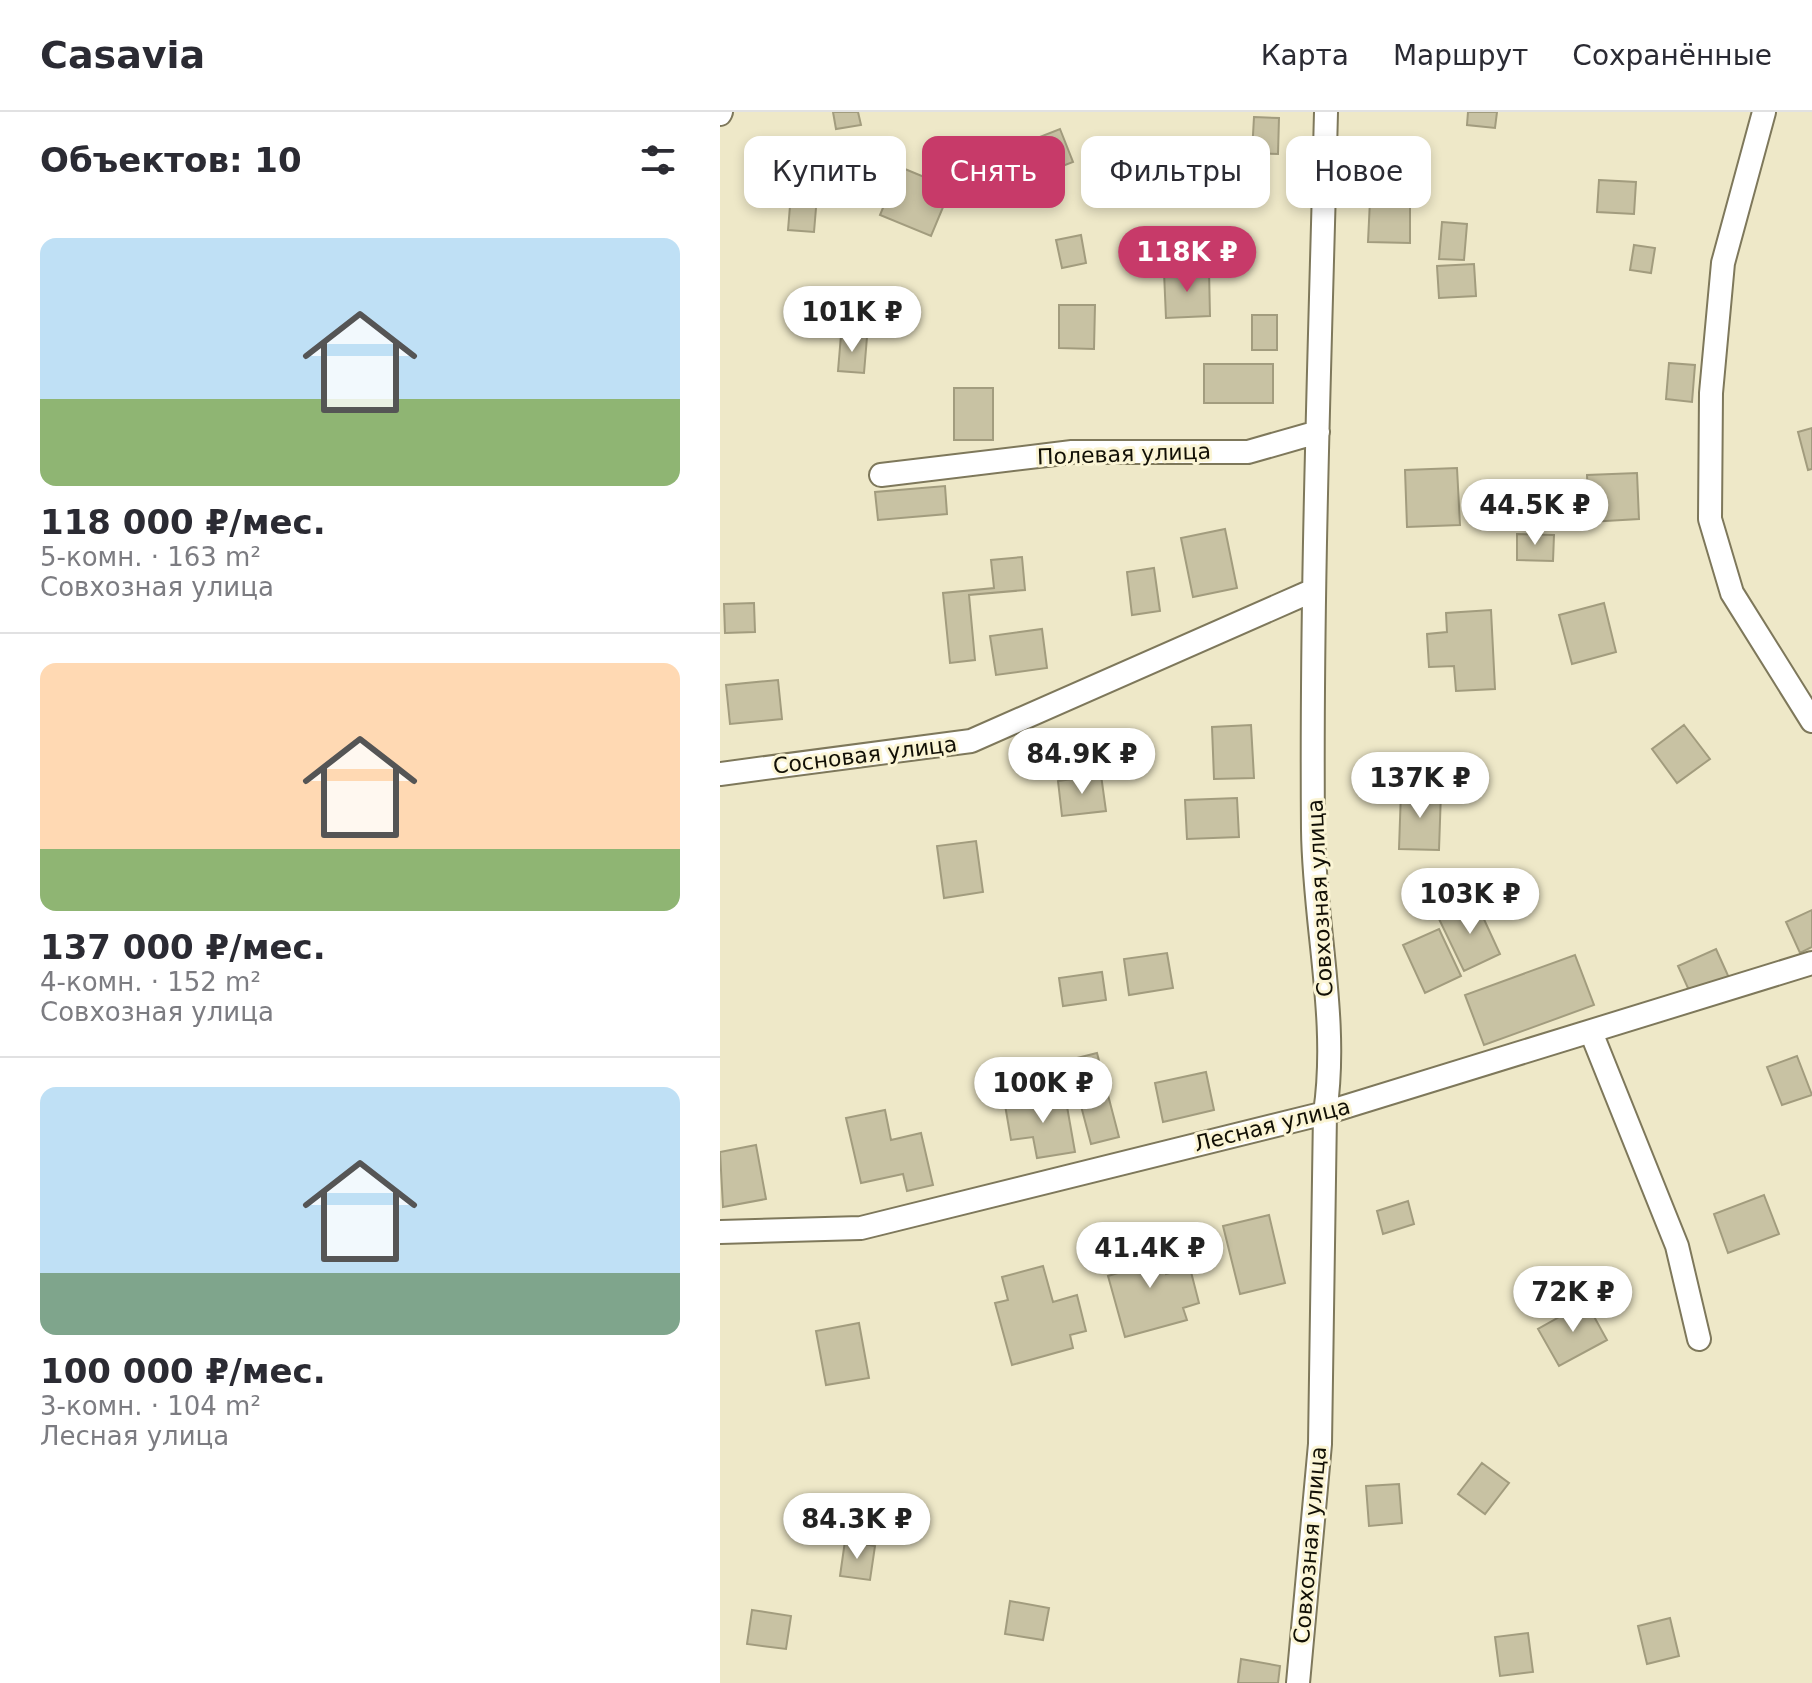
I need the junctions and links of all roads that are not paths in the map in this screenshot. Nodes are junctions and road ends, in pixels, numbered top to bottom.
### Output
1 (1326, 112) edge
2 (1764, 112) edge
3 (1318, 432) junction
4 (881, 475) dead end
5 (1314, 590) junction
6 (1812, 721) edge
7 (720, 774) edge
8 (1812, 963) edge
9 (1591, 1032) junction
10 (1325, 1113) junction
11 (720, 1232) edge
12 (1699, 1339) dead end
13 (1298, 1683) edge

1 - 3 street, Совхозная улица
2 - 6 street
3 - 4 street, Полевая улица
3 - 5 street, Совхозная улица
5 - 7 street, Сосновая улица
5 - 10 street, Совхозная улица
8 - 9 street, Лесная улица
9 - 10 street, Лесная улица
9 - 12 street
10 - 11 street, Лесная улица
10 - 13 street, Совхозная улица

